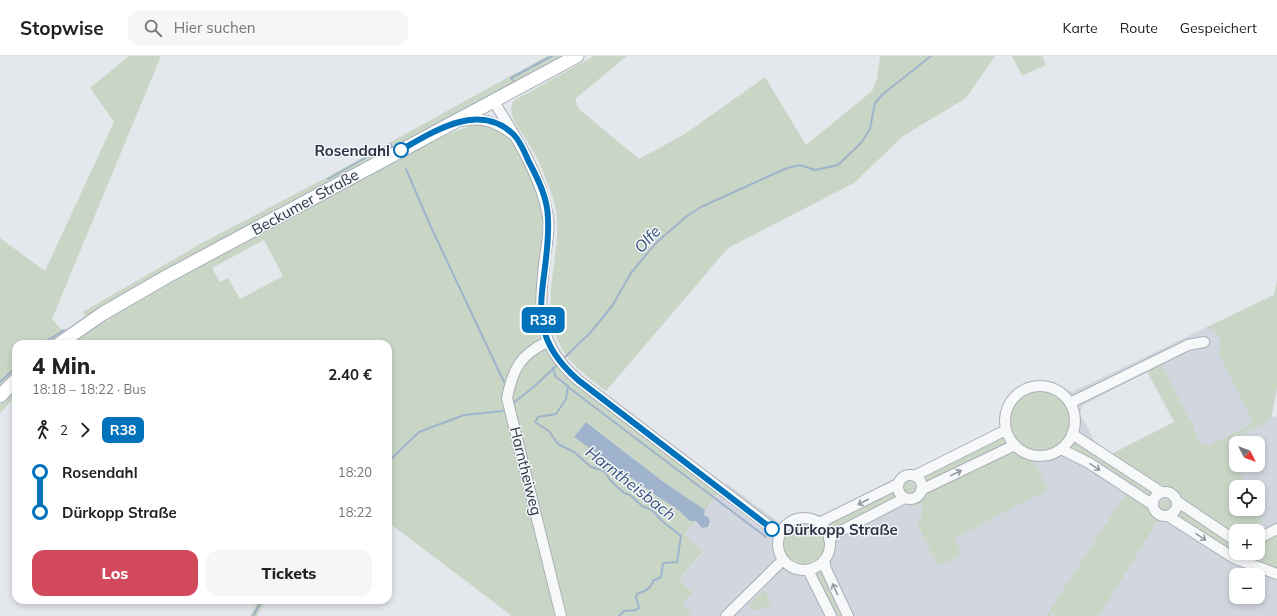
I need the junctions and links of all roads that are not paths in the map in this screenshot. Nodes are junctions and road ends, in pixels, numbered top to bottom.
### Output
1 (577, 56) edge
2 (494, 102) junction
3 (454, 122) junction
4 (514, 136) junction
5 (65, 340) edge
6 (547, 342) junction
7 (1204, 342) dead end
8 (12, 384) edge
9 (0, 396) edge
10 (1070, 403) junction
11 (1006, 430) junction
12 (1072, 434) junction
13 (1014, 445) junction
14 (1061, 449) junction
15 (914, 476) junction
16 (898, 484) junction
17 (921, 490) junction
18 (1162, 492) junction
19 (905, 498) junction
20 (1178, 502) junction
21 (1153, 505) junction
22 (1168, 516) junction
23 (819, 523) junction
24 (1277, 530) edge
25 (782, 531) junction
26 (1229, 536) edge
27 (1265, 536) edge
28 (829, 540) junction
29 (783, 560) junction
30 (824, 560) junction
31 (1248, 560) edge
32 (1250, 564) junction
33 (808, 570) junction
34 (1277, 574) edge
35 (562, 616) edge
36 (726, 616) edge
37 (831, 616) edge
38 (848, 616) edge

1 - 2 main road, Beckumer Straße
2 - 3 main road, Beckumer Straße
2 - 4 street
3 - 4 street
3 - 5 main road, Beckumer Straße
4 - 6 street
6 - 25 street
6 - 35 street, Harntheiweg
7 - 10 street
8 - 9 main road
10 - 11 street
10 - 12 street
11 - 13 street
11 - 15 street
12 - 14 street
12 - 18 street
13 - 14 street
17 -> 13 street
14 -> 21 street
15 - 16 street
15 - 17 street
16 - 19 street
16 -> 23 street
17 - 19 street
18 - 20 street
18 - 21 street
19 - 28 street
20 - 22 street
20 - 26 street
21 - 22 street
22 -> 32 street
23 - 25 street
23 - 28 street
24 - 27 street
25 - 29 street
28 - 30 street
29 - 33 street
29 - 36 street
30 - 33 street
38 -> 30 street
31 - 32 street
32 - 34 street
33 - 37 street

